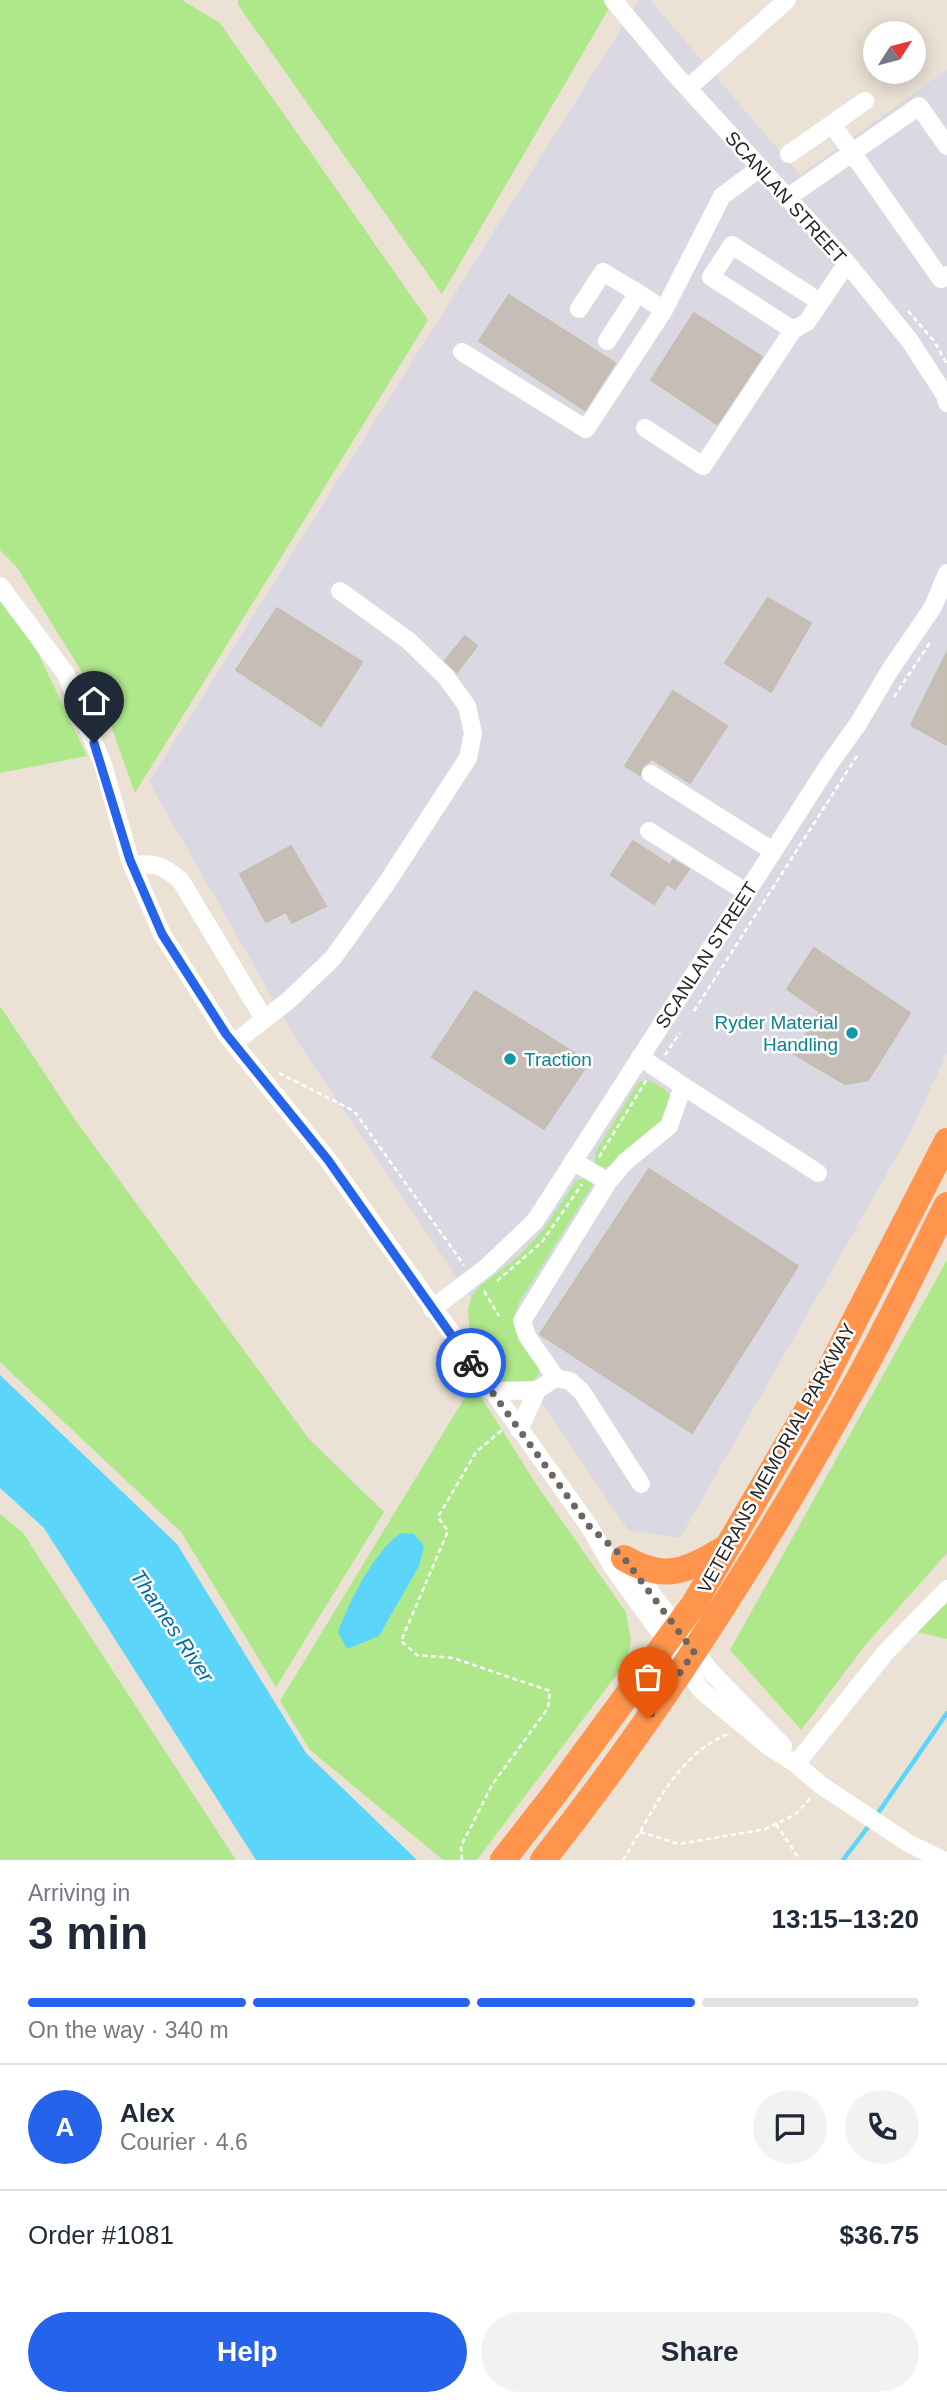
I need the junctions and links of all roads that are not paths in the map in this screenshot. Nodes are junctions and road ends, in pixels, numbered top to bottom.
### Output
1 (612, 0) edge
2 (787, 0) edge
3 (688, 88) junction
4 (865, 101) dead end
5 (832, 124) junction
6 (947, 146) edge
7 (853, 152) junction
8 (789, 154) dead end
9 (760, 168) junction
10 (788, 198) junction
11 (847, 263) junction
12 (947, 275) edge
13 (638, 293) junction
14 (820, 302) junction
15 (579, 309) dead end
16 (664, 310) junction
17 (793, 330) junction
18 (607, 341) dead end
19 (462, 352) dead end
20 (947, 403) edge
21 (645, 428) dead end
22 (947, 573) edge
23 (0, 586) edge
24 (340, 591) dead end
25 (651, 774) dead end
26 (649, 831) dead end
27 (773, 851) junction
28 (132, 865) junction
29 (746, 892) junction
30 (264, 1019) junction
31 (234, 1043) junction
32 (640, 1057) junction
33 (683, 1086) junction
34 (947, 1141) edge
35 (573, 1161) junction
36 (818, 1173) dead end
37 (608, 1182) junction
38 (947, 1205) edge
39 (432, 1309) junction
40 (556, 1378) junction
41 (537, 1390) junction
42 (491, 1391) junction
43 (516, 1426) junction
44 (641, 1483) dead end
45 (589, 1526) junction
46 (729, 1545) junction
47 (624, 1558) junction
48 (947, 1589) edge
49 (671, 1636) junction
50 (689, 1660) junction
51 (796, 1764) junction
52 (503, 1860) edge
53 (543, 1860) edge
54 (943, 1860) edge

1 - 3 street, SCANLAN STREET
2 - 3 street
3 - 9 street, SCANLAN STREET
4 - 5 street
5 - 7 street
5 - 8 street
6 - 7 street
7 - 10 street
7 - 12 street
9 - 10 street, SCANLAN STREET
9 - 16 street
10 - 11 street, SCANLAN STREET
11 - 14 street
11 - 20 street, SCANLAN STREET
13 - 15 street
13 - 16 street
13 - 18 street
14 - 17 street
14 - 17 street
16 - 19 street
17 - 21 street
22 - 27 street, SCANLAN STREET
23 - 28 street
24 - 30 street
25 - 27 street
26 - 29 street
27 - 29 street, SCANLAN STREET
28 - 30 street
28 - 31 street
29 - 32 street, SCANLAN STREET
30 - 31 street
31 - 39 street
32 - 33 street
32 - 35 street, SCANLAN STREET
33 - 36 street
33 - 37 street
34 - 46 highway, VETERANS MEMORIAL PARKWAY
35 - 37 street
35 - 39 street, SCANLAN STREET
37 - 40 street
38 - 50 highway, VETERANS MEMORIAL PARKWAY
39 - 42 street
40 - 41 street
40 - 44 street
41 - 42 street
41 - 43 street
42 - 43 street
43 - 45 street
45 - 47 street
45 - 49 street
46 - 47 highway
46 - 49 highway, VETERANS MEMORIAL PARKWAY
47 - 49 street
48 - 51 street
49 - 50 street
49 - 52 highway, VETERANS MEMORIAL PARKWAY
50 - 51 street
50 - 51 street
50 - 53 highway, VETERANS MEMORIAL PARKWAY
51 - 54 street

